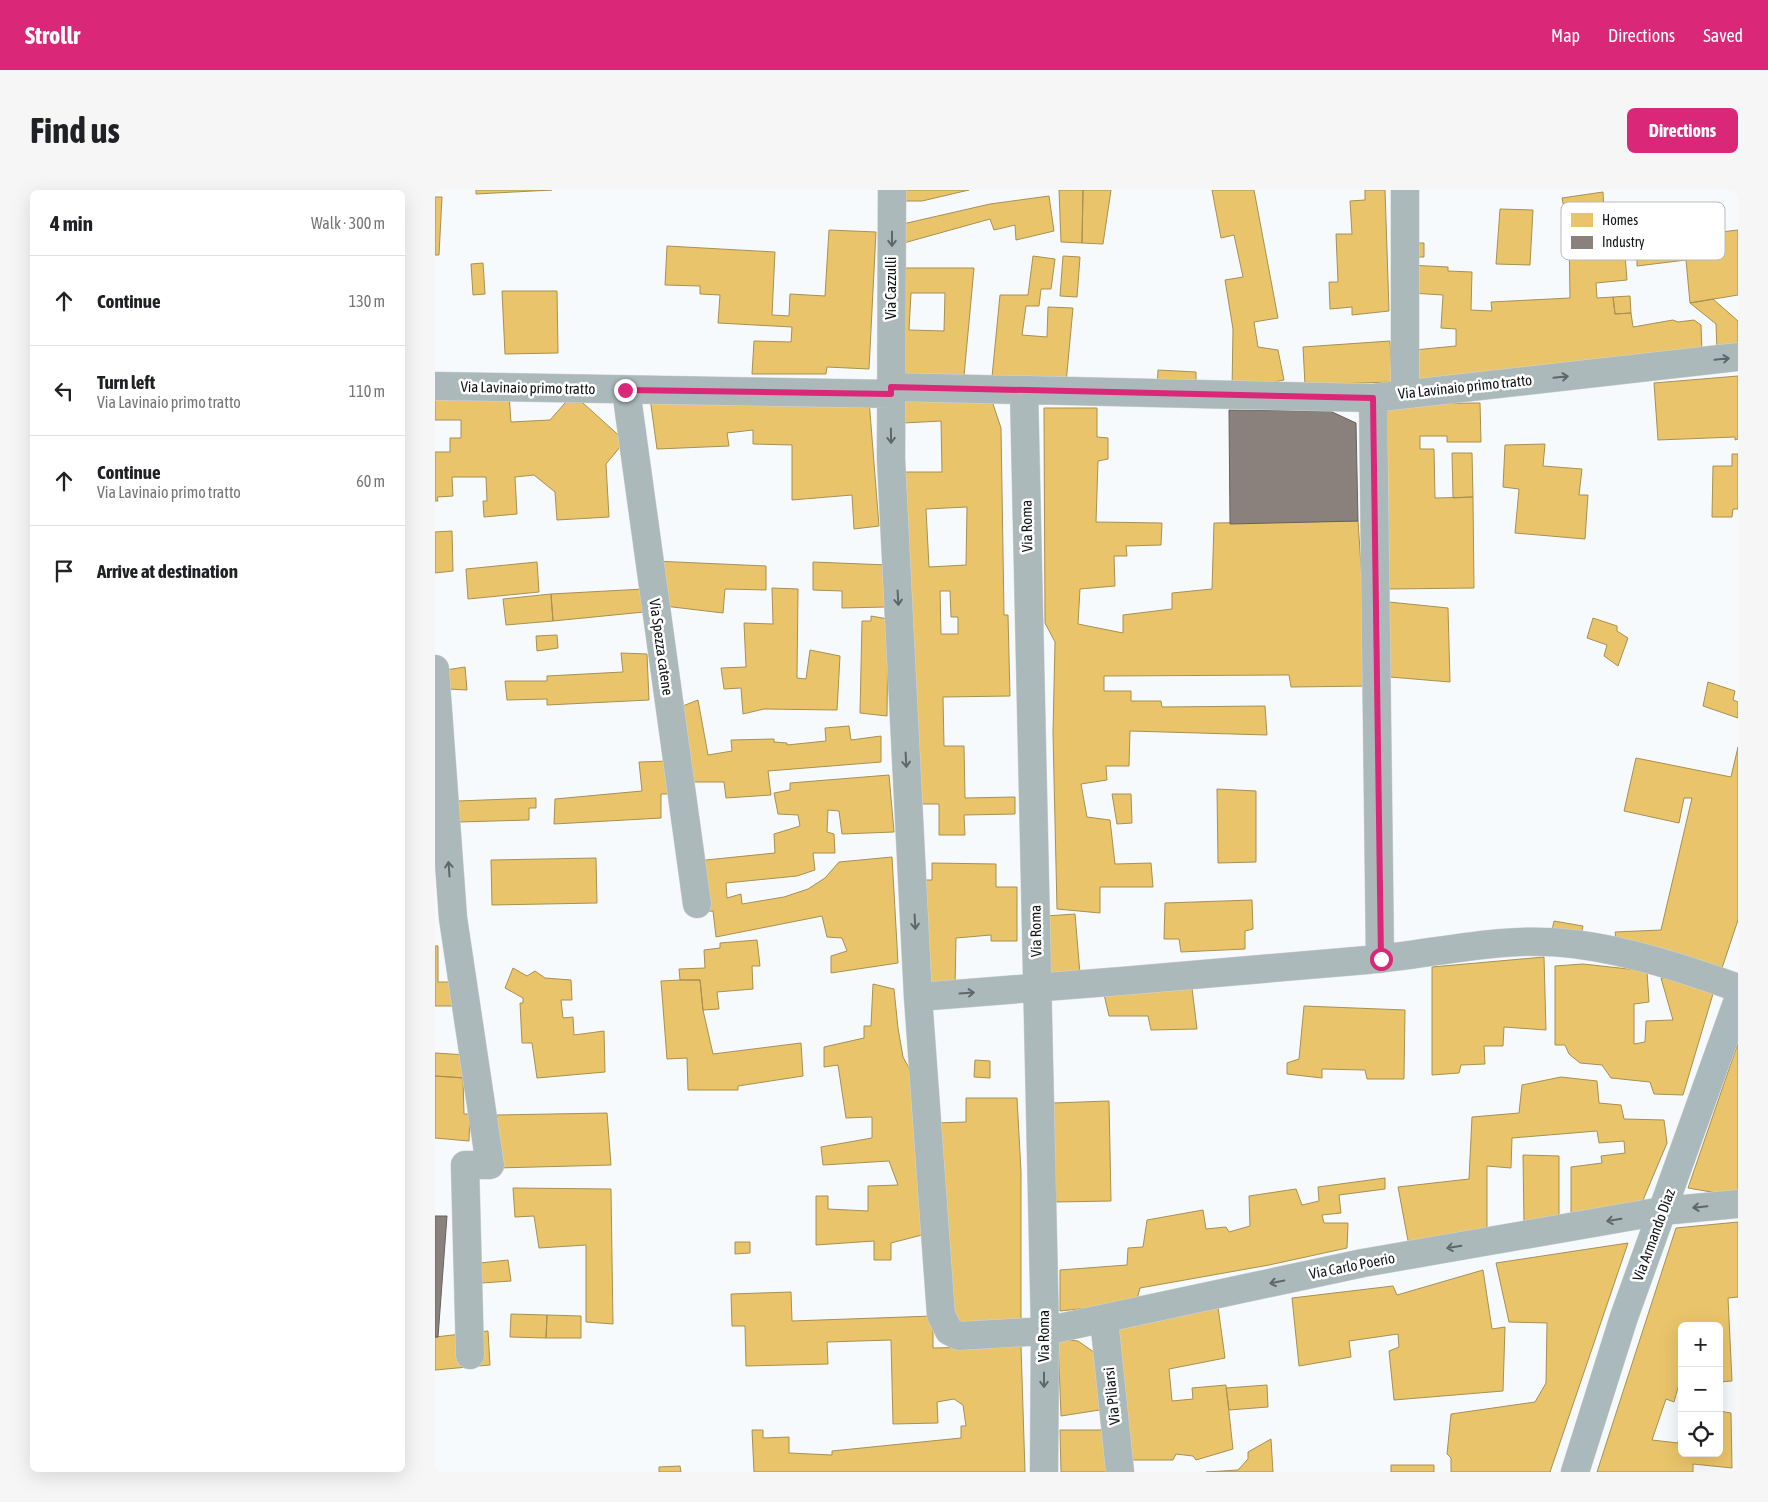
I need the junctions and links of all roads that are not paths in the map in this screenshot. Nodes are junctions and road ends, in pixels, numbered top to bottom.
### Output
1 (892, 190) edge
2 (1405, 190) edge
3 (1738, 357) edge
4 (435, 386) edge
5 (625, 390) junction
6 (891, 390) junction
7 (1024, 390) junction
8 (1405, 394) junction
9 (1373, 398) junction
10 (435, 669) edge
11 (697, 904) dead end
12 (444, 918) edge
13 (1381, 959) junction
14 (1037, 988) junction
15 (1738, 988) edge
16 (918, 997) junction
17 (1738, 1000) edge
18 (1738, 1204) edge
19 (1662, 1211) junction
20 (1104, 1319) junction
21 (1045, 1331) junction
22 (470, 1355) dead end
23 (1044, 1472) edge
24 (1120, 1472) edge
25 (1575, 1472) edge

1 -> 6 street, Via Cazzulli
2 - 8 street
8 -> 3 street, Via Lavinaio primo tratto
4 - 5 street, Via Lavinaio primo tratto
5 - 6 street, Via Lavinaio primo tratto
5 - 11 street, Via Spezza catene
6 - 7 street, Via Lavinaio primo tratto
6 -> 16 street, Via Cazzulli
7 - 9 street, Via Lavinaio primo tratto
7 - 14 street, Via Roma
8 - 9 street, Via Lavinaio primo tratto
9 - 13 street
12 -> 10 street
12 - 22 street
13 - 14 street
13 - 15 street
16 -> 14 street
14 - 21 street, Via Roma
16 - 21 street, Via Carlo Poerio
17 - 19 main road, Via Armando Diaz
18 -> 19 street, Via Carlo Poerio
19 -> 20 street, Via Carlo Poerio
19 - 25 main road, Via Armando Diaz
20 - 21 street, Via Carlo Poerio
20 - 24 street, Via Piliarsi
21 -> 23 street, Via Roma

